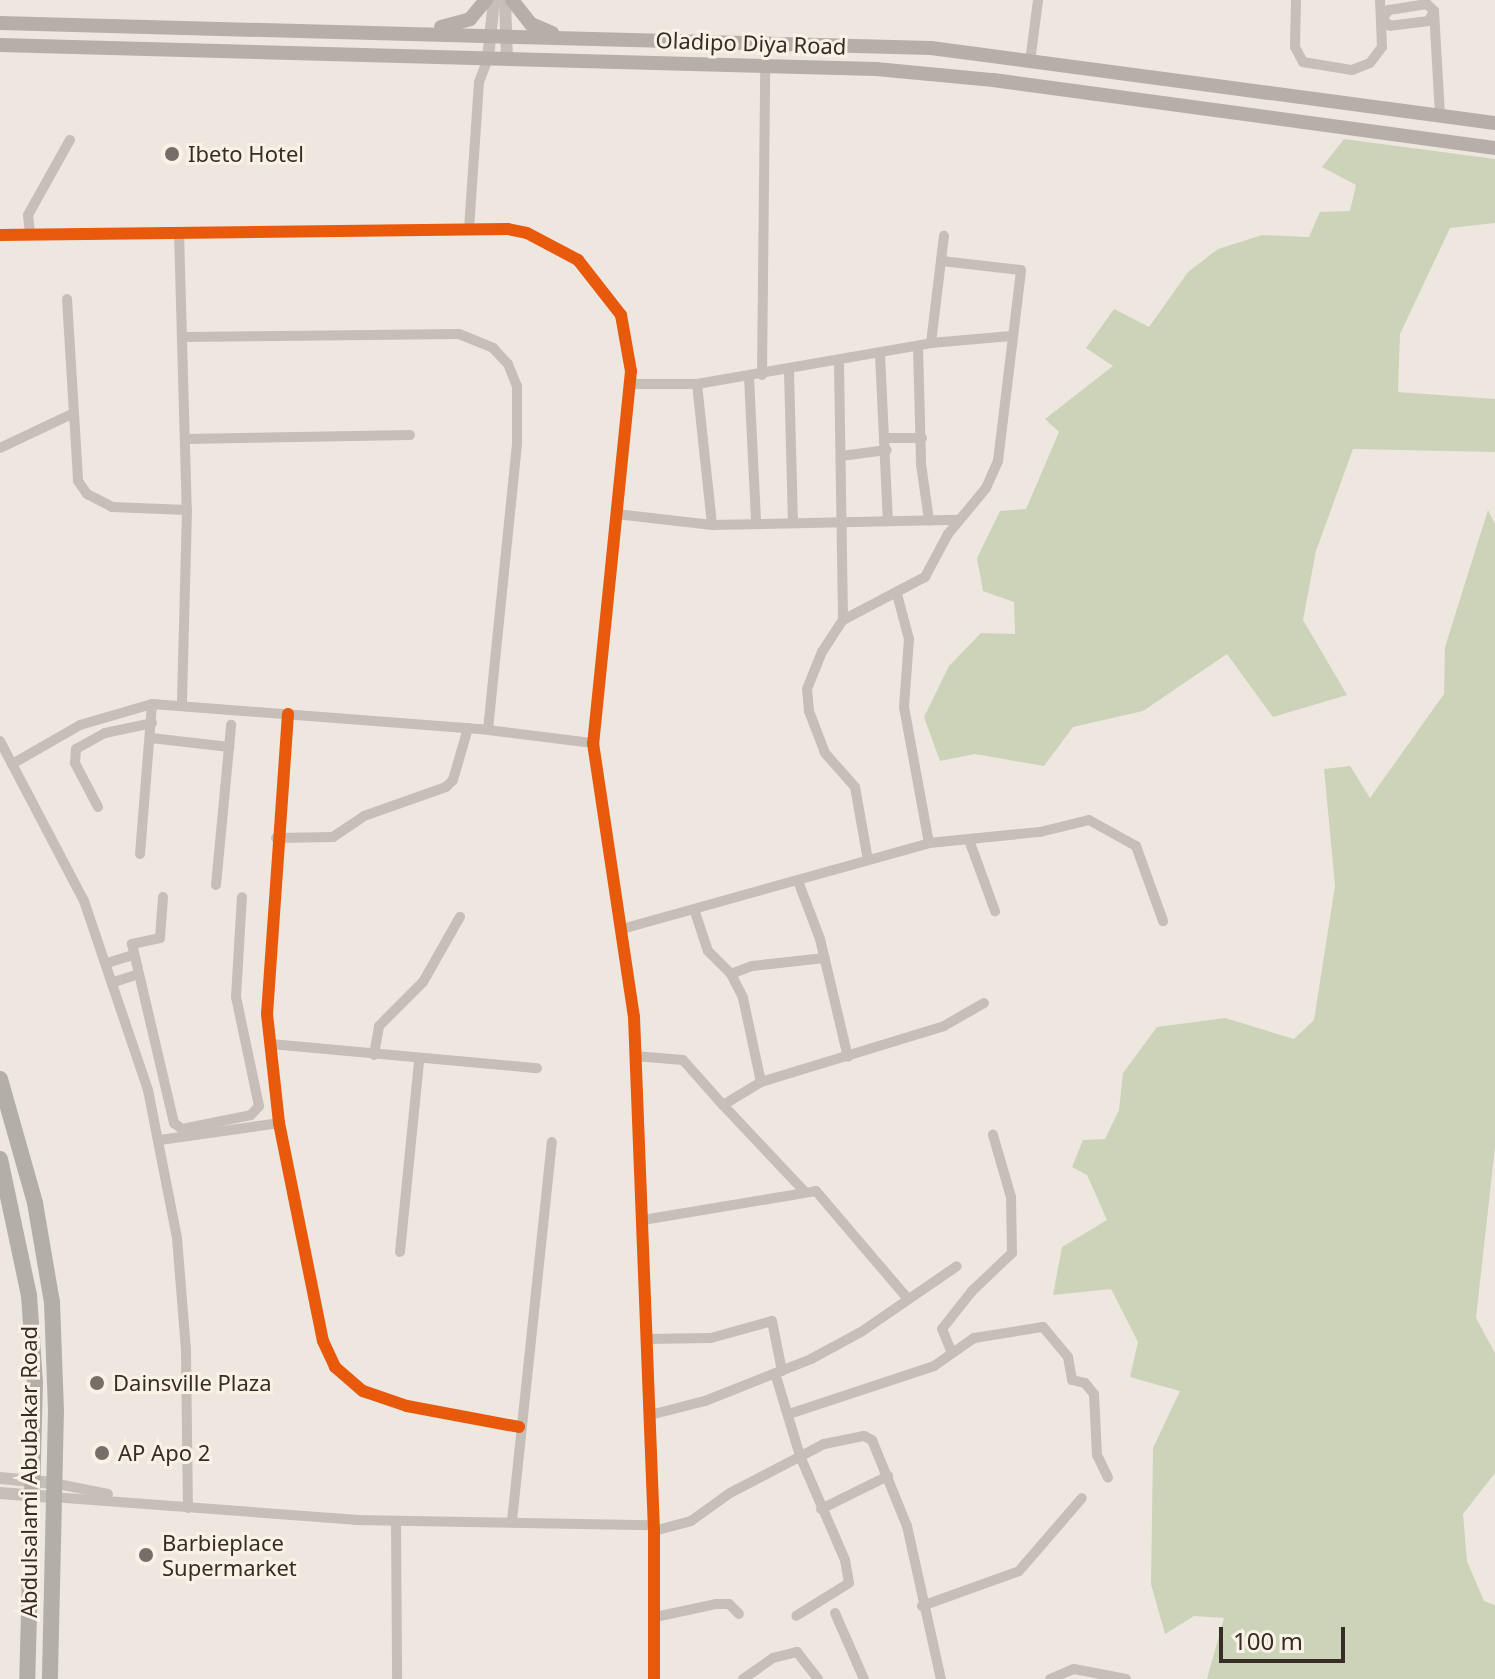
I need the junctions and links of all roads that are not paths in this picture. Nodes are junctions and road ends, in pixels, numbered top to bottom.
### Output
1 (486, 0) edge
2 (494, 0) edge
3 (505, 0) edge
4 (512, 0) edge
5 (1038, 0) edge
6 (1296, 0) edge
7 (1380, 0) edge
8 (1434, 11) junction
9 (1382, 18) junction
10 (0, 23) edge
11 (406, 33) junction
12 (492, 34) junction
13 (508, 35) junction
14 (588, 40) junction
15 (0, 45) edge
16 (488, 58) junction
17 (507, 59) junction
18 (1030, 62) junction
19 (765, 65) junction
20 (1440, 116) junction
21 (1495, 123) edge
22 (70, 140) dead end
23 (1495, 148) edge
24 (469, 229) junction
25 (179, 232) junction
26 (30, 234) junction
27 (0, 235) edge
28 (944, 236) dead end
29 (942, 261) junction
30 (67, 299) dead end
31 (1011, 336) junction
32 (183, 337) junction
33 (931, 343) junction
34 (918, 346) junction
35 (880, 354) junction
36 (839, 363) junction
37 (789, 371) junction
38 (762, 375) junction
39 (749, 377) junction
40 (630, 384) junction
41 (697, 384) junction
42 (72, 414) junction
43 (410, 435) dead end
44 (922, 438) junction
45 (185, 439) junction
46 (887, 444) junction
47 (0, 448) edge
48 (841, 456) junction
49 (187, 510) junction
50 (616, 514) junction
51 (929, 520) junction
52 (959, 520) junction
53 (888, 521) junction
54 (756, 522) junction
55 (793, 522) junction
56 (842, 522) junction
57 (712, 525) junction
58 (897, 594) junction
59 (843, 620) junction
60 (182, 703) junction
61 (152, 704) junction
62 (288, 714) junction
63 (152, 723) junction
64 (231, 725) dead end
65 (468, 728) junction
66 (488, 730) junction
67 (151, 738) junction
68 (0, 741) edge
69 (593, 743) junction
70 (229, 747) junction
71 (12, 764) junction
72 (98, 807) dead end
73 (276, 838) junction
74 (969, 840) junction
75 (929, 843) junction
76 (140, 854) dead end
77 (868, 860) junction
78 (798, 881) junction
79 (216, 885) dead end
80 (163, 897) dead end
81 (242, 897) dead end
82 (995, 911) dead end
83 (695, 912) junction
84 (460, 917) dead end
85 (1163, 921) dead end
86 (622, 929) junction
87 (134, 955) junction
88 (825, 958) junction
89 (107, 963) junction
90 (139, 974) junction
91 (731, 974) junction
92 (114, 982) junction
93 (984, 1003) dead end
94 (271, 1044) junction
95 (374, 1055) junction
96 (635, 1056) junction
97 (848, 1057) junction
98 (419, 1060) junction
99 (537, 1068) dead end
100 (0, 1079) edge
101 (761, 1082) junction
102 (723, 1105) junction
103 (279, 1123) junction
104 (993, 1135) dead end
105 (160, 1140) junction
106 (552, 1142) dead end
107 (0, 1159) edge
108 (803, 1190) junction
109 (643, 1220) junction
110 (400, 1252) dead end
111 (957, 1266) dead end
112 (907, 1298) junction
113 (646, 1339) junction
114 (951, 1351) junction
115 (779, 1372) junction
116 (789, 1414) junction
117 (650, 1415) junction
118 (519, 1427) junction
119 (800, 1456) junction
120 (888, 1476) junction
121 (0, 1478) edge
122 (1108, 1478) dead end
123 (32, 1489) junction
124 (52, 1490) junction
125 (0, 1493) edge
126 (1082, 1498) dead end
127 (188, 1508) junction
128 (821, 1509) junction
129 (396, 1521) junction
130 (512, 1521) junction
131 (653, 1528) junction
132 (922, 1606) junction
133 (835, 1613) dead end
134 (739, 1614) dead end
135 (796, 1616) dead end
136 (655, 1617) junction
137 (27, 1679) edge
138 (50, 1679) edge
139 (397, 1679) edge
140 (654, 1679) edge
141 (743, 1679) edge
142 (818, 1679) edge
143 (864, 1679) edge
144 (941, 1679) edge
145 (1050, 1679) edge
146 (1126, 1679) edge

1 - 11 main road
2 - 12 street
3 - 13 street
4 - 14 main road
5 - 18 street
6 - 9 street
7 - 9 street
8 - 9 street
8 - 9 street
8 - 20 street
10 - 11 main road, Oladipo Diya Road
11 - 12 main road, Oladipo Diya Road
12 - 13 main road, Oladipo Diya Road
12 - 16 street
13 - 14 main road, Oladipo Diya Road
13 - 17 street
14 - 18 main road, Oladipo Diya Road
15 - 16 main road, Oladipo Diya Road
16 - 17 main road, Oladipo Diya Road
16 - 24 street
17 - 19 main road, Oladipo Diya Road
18 - 20 main road, Oladipo Diya Road
19 - 23 main road, Oladipo Diya Road
19 - 38 street
20 - 21 main road, Oladipo Diya Road
22 - 26 street
24 - 25 street
24 - 40 street
25 - 26 street
25 - 32 street
26 - 27 street
28 - 29 street
29 - 31 street
29 - 33 street
30 - 42 street
31 - 33 street
31 - 52 street
32 - 45 street
32 - 66 street
33 - 34 street
34 - 35 street
34 - 44 street
35 - 36 street
35 - 46 street
36 - 37 street
36 - 48 street
37 - 38 street
37 - 55 street
38 - 39 street
39 - 41 street
39 - 54 street
40 - 41 street
40 - 50 street
41 - 57 street
42 - 47 street
42 - 49 street
43 - 45 street
44 - 46 street
44 - 51 street
45 - 49 street
46 - 48 street
46 - 53 street
48 - 56 street
49 - 60 street
50 - 57 street
50 - 69 street
51 - 52 street
51 - 53 street
52 - 58 street
53 - 56 street
54 - 55 street
54 - 57 street
55 - 56 street
56 - 59 street
58 - 59 street
58 - 75 street
59 - 77 street
60 - 61 street
60 - 62 street
61 - 63 street
61 - 71 street
62 - 65 street
62 - 73 street
63 - 67 street
63 - 72 street
64 - 70 street
65 - 66 street
65 - 73 street
66 - 69 street
67 - 70 street
67 - 76 street
68 - 71 street
69 - 86 street
70 - 79 street
71 - 89 street
73 - 94 street
74 - 75 street
74 - 82 street
74 - 85 street
75 - 77 street
77 - 78 street
78 - 83 street
78 - 88 street
80 - 87 street
81 - 90 street
83 - 86 street
83 - 91 street
84 - 95 street
86 - 96 street
87 - 89 street
87 - 90 street
88 - 91 street
88 - 97 street
89 - 92 street
90 - 92 street
91 - 101 street
92 - 105 street
93 - 97 street
94 - 95 street
94 - 103 street
95 - 98 street
96 - 102 street
96 - 109 street
97 - 101 street
98 - 99 street
98 - 110 street
100 - 124 main road, Abdulsalami Abubakar Road
101 - 102 street
102 - 108 street
103 - 105 street
103 - 118 street
104 - 114 street
105 - 127 street
106 - 118 street
107 - 123 main road, Abdulsalami Abubakar Road
108 - 109 street
108 - 112 street
109 - 113 street
111 - 112 street
112 - 115 street
113 - 115 street
113 - 117 street
114 - 116 street
114 - 122 street
115 - 116 street
115 - 117 street
116 - 119 street
117 - 131 street
118 - 130 street
119 - 120 street
119 - 128 street
119 - 131 street
120 - 128 street
120 - 132 street
121 - 123 street
123 - 124 street
123 - 125 street
123 - 137 main road, Abdulsalami Abubakar Road
124 - 127 street
124 - 138 main road, Abdulsalami Abubakar Road
126 - 132 street
127 - 129 street
128 - 135 street
129 - 130 street
129 - 139 street
130 - 131 street
131 - 136 street
132 - 144 street
133 - 143 street
134 - 136 street
136 - 140 street
141 - 142 street
145 - 146 street

